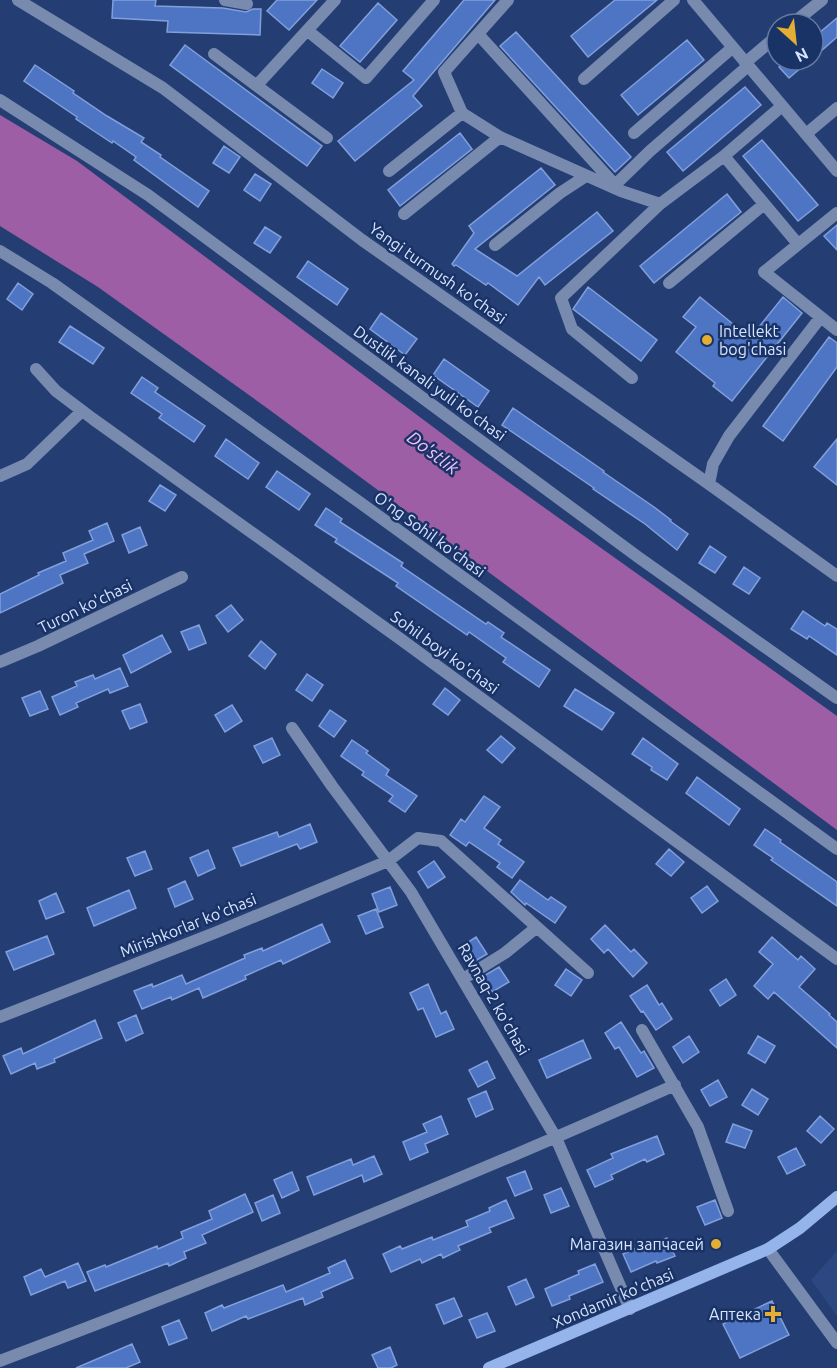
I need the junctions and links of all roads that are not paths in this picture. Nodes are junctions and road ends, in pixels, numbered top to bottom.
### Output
1 (18, 0) edge
2 (225, 0) edge
3 (335, 0) edge
4 (434, 0) edge
5 (508, 0) edge
6 (674, 0) edge
7 (693, 0) edge
8 (822, 0) edge
9 (247, 4) dead end
10 (807, 12) edge
11 (308, 31) junction
12 (478, 34) junction
13 (765, 47) edge
14 (732, 48) junction
15 (214, 54) dead end
16 (746, 64) junction
17 (584, 79) dead end
18 (257, 85) junction
19 (0, 100) edge
20 (782, 106) junction
21 (837, 108) edge
22 (462, 114) junction
23 (634, 133) dead end
24 (806, 134) junction
25 (501, 137) junction
26 (327, 138) dead end
27 (724, 156) junction
28 (389, 171) dead end
29 (837, 171) edge
30 (586, 176) junction
31 (618, 188) junction
32 (660, 204) junction
33 (763, 205) junction
34 (837, 213) edge
35 (404, 214) dead end
36 (798, 244) junction
37 (495, 245) dead end
38 (0, 251) edge
39 (669, 283) dead end
40 (820, 318) junction
41 (837, 330) edge
42 (36, 369) dead end
43 (632, 378) dead end
44 (82, 411) junction
45 (0, 476) edge
46 (709, 483) junction
47 (837, 576) edge
48 (182, 577) dead end
49 (0, 662) edge
50 (837, 698) edge
51 (292, 728) dead end
52 (837, 849) edge
53 (388, 861) junction
54 (537, 927) junction
55 (837, 959) edge
56 (588, 973) dead end
57 (462, 979) junction
58 (0, 1017) edge
59 (642, 1030) dead end
60 (675, 1085) junction
61 (556, 1138) junction
62 (837, 1197) edge
63 (728, 1210) dead end
64 (768, 1249) junction
65 (630, 1309) junction
66 (837, 1342) edge
67 (0, 1361) edge
68 (489, 1368) edge

1 - 46 street, Yangi turmush ko'chasi
2 - 9 street
3 - 11 street
4 - 11 street
5 - 12 street
6 - 17 street
7 - 14 street
8 - 10 street
11 - 18 street
12 - 22 street
12 - 31 street
13 - 16 street
14 - 16 street
14 - 23 street
15 - 18 street
16 - 20 street
16 - 31 street
18 - 26 street
19 - 50 street, Dustlik kanali yuli ko'chasi
20 - 24 street
20 - 27 street
21 - 24 street
22 - 25 street
22 - 28 street
24 - 29 street
25 - 30 street
25 - 35 street
27 - 32 street
27 - 33 street
30 - 31 street
30 - 37 street
31 - 32 street
32 - 43 street
33 - 36 street
33 - 39 street
34 - 36 street
36 - 40 street
38 - 52 street, O'ng Sohil ko'chasi
40 - 41 street
40 - 46 street
42 - 44 street, Sohil boyi ko'chasi
44 - 45 street
44 - 55 street, Sohil boyi ko'chasi
46 - 47 street, Yangi turmush ko'chasi
48 - 49 street, Turon ko'chasi
51 - 53 street, Ravnaq-2 ko'chasi
53 - 54 street, Mirishkorlar ko'chasi
53 - 57 street, Ravnaq-2 ko'chasi
53 - 58 street, Mirishkorlar ko'chasi
54 - 56 street, Mirishkorlar ko'chasi
54 - 57 street
57 - 61 street, Ravnaq-2 ko'chasi
59 - 60 street
60 - 61 street
60 - 63 street
61 - 65 street, Ravnaq-2 ko'chasi
61 - 67 street
62 - 64 main road, Xondamir ko'chasi
64 - 65 main road, Xondamir ko'chasi
64 - 66 street
65 - 68 main road, Xondamir ko'chasi

